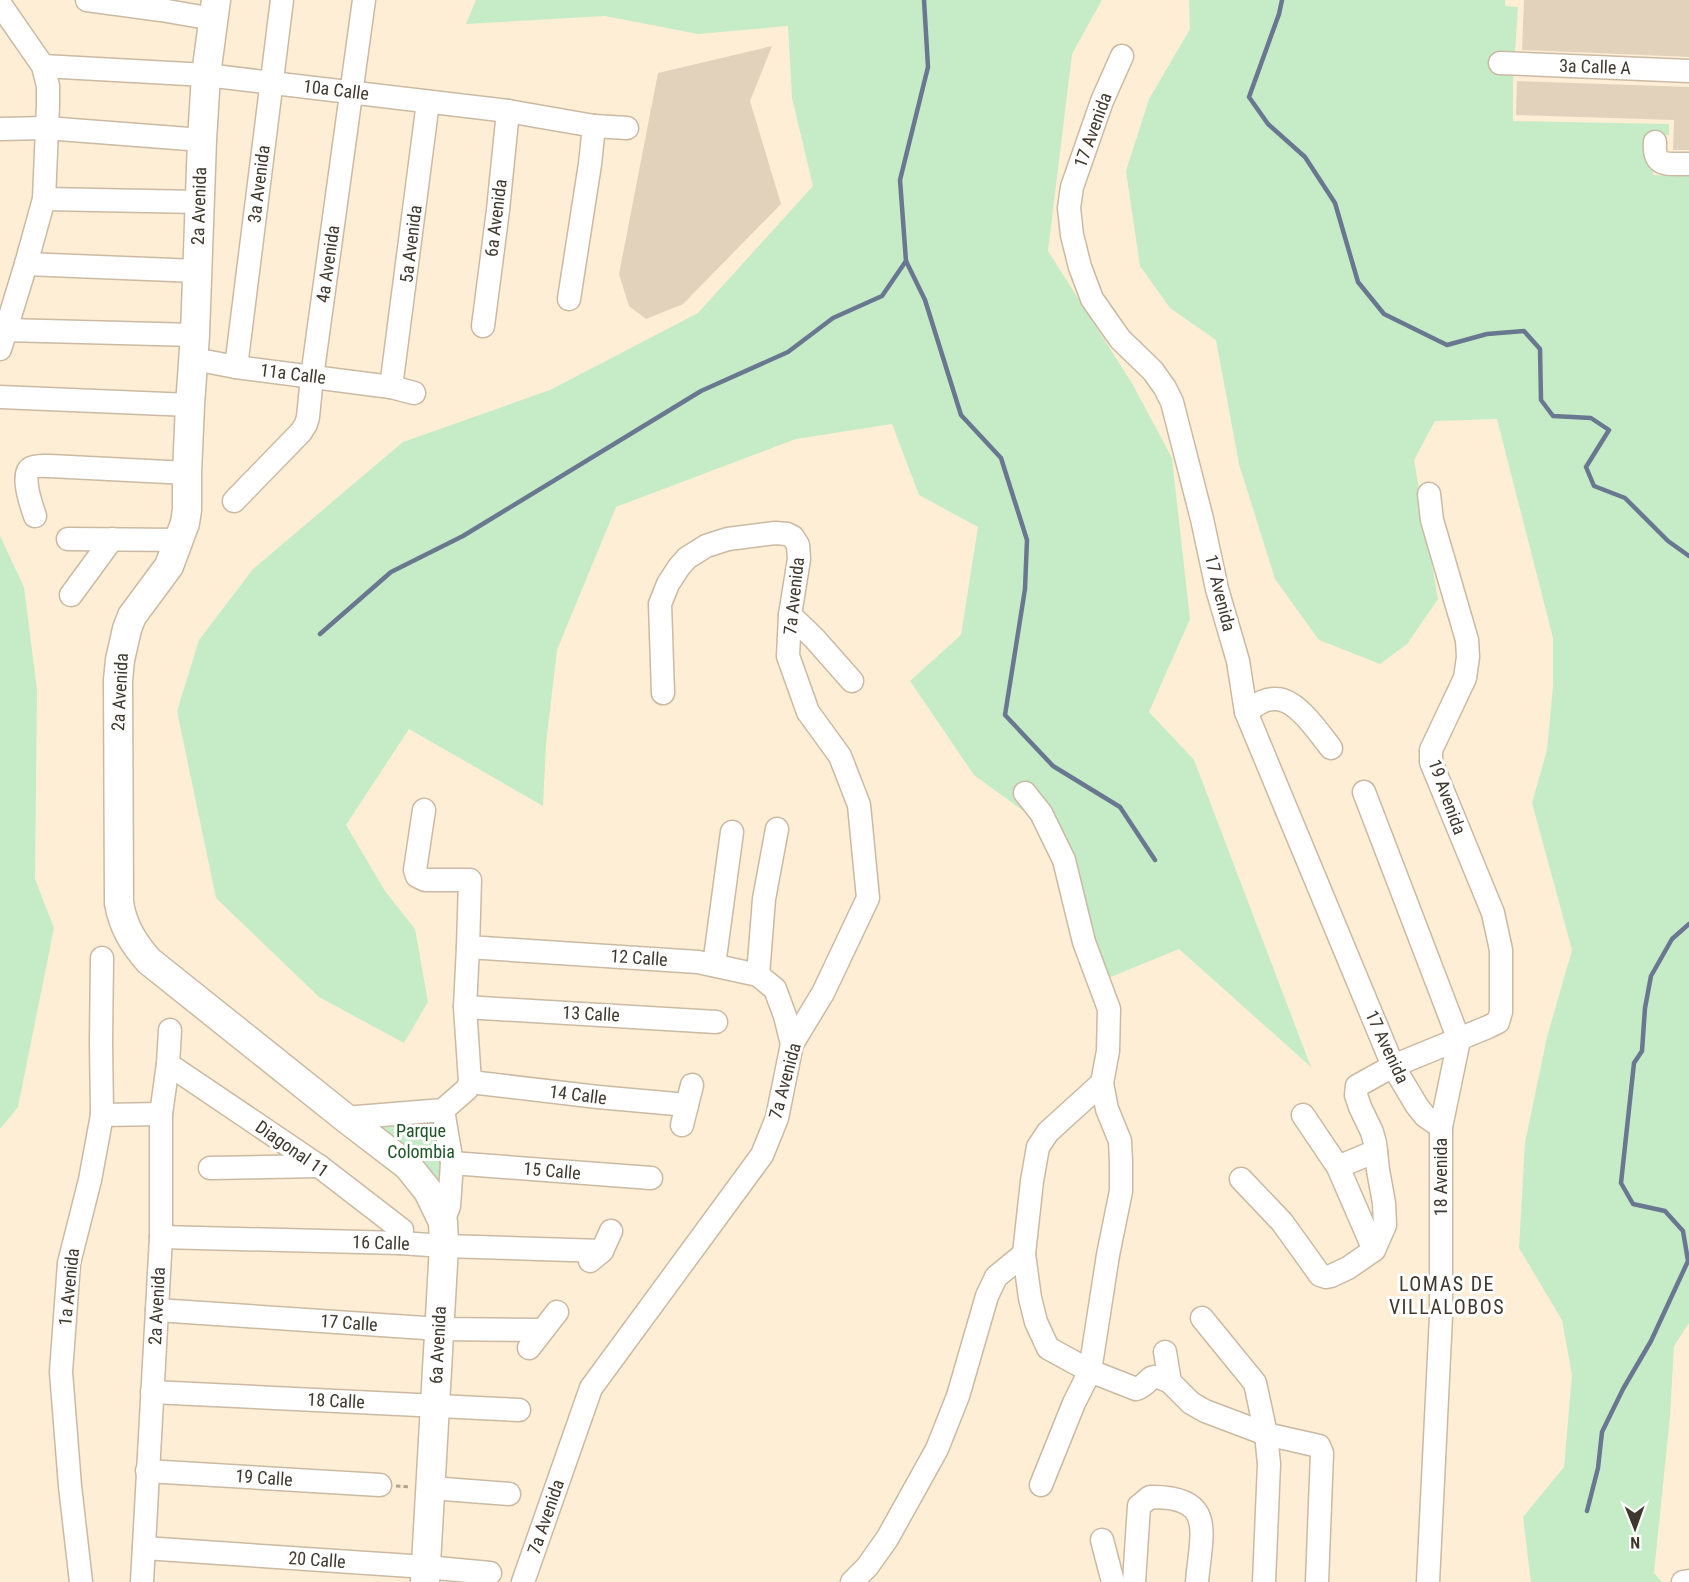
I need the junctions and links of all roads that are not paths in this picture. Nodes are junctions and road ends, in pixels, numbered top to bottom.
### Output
1 (87, 0) edge
2 (282, 0) edge
3 (363, 0) edge
4 (0, 4) edge
5 (161, 5) edge
6 (214, 10) edge
7 (1122, 56) dead end
8 (1500, 63) dead end
9 (43, 66) junction
10 (1689, 71) edge
11 (206, 75) junction
12 (272, 83) junction
13 (351, 92) junction
14 (428, 102) junction
15 (508, 111) junction
16 (594, 126) junction
17 (46, 128) junction
18 (627, 128) dead end
19 (0, 129) edge
20 (202, 140) junction
21 (1658, 152) dead end
22 (1689, 164) edge
23 (44, 199) junction
24 (199, 202) junction
25 (197, 271) junction
26 (15, 273) edge
27 (569, 299) dead end
28 (483, 326) dead end
29 (3, 339) edge
30 (195, 347) junction
31 (236, 367) junction
32 (312, 377) junction
33 (391, 387) junction
34 (414, 393) dead end
35 (0, 397) edge
36 (190, 405) junction
37 (187, 474) junction
38 (1430, 494) dead end
39 (234, 501) dead end
40 (35, 516) dead end
41 (112, 539) junction
42 (68, 540) dead end
43 (180, 540) junction
44 (71, 595) dead end
45 (790, 615) junction
46 (852, 681) dead end
47 (663, 693) dead end
48 (1246, 712) junction
49 (1331, 748) dead end
50 (1364, 792) dead end
51 (1025, 793) dead end
52 (424, 810) dead end
53 (777, 829) dead end
54 (732, 832) dead end
55 (468, 947) junction
56 (102, 958) dead end
57 (714, 965) junction
58 (758, 975) junction
59 (465, 1007) junction
60 (716, 1022) dead end
61 (170, 1030) dead end
62 (1459, 1040) junction
63 (792, 1044) junction
64 (168, 1064) junction
65 (1393, 1066) junction
66 (470, 1082) junction
67 (1102, 1083) junction
68 (450, 1105) junction
69 (687, 1105) dead end
70 (161, 1114) junction
71 (102, 1115) junction
72 (1303, 1115) dead end
73 (345, 1118) junction
74 (1441, 1127) junction
75 (1376, 1151) junction
76 (452, 1163) junction
77 (319, 1166) junction
78 (1338, 1167) junction
79 (210, 1168) dead end
80 (1241, 1179) dead end
81 (633, 1196) dead end
82 (443, 1234) junction
83 (161, 1237) junction
84 (399, 1243) junction
85 (600, 1249) dead end
86 (1374, 1250) junction
87 (1024, 1254) junction
88 (157, 1310) junction
89 (557, 1312) dead end
90 (1203, 1318) dead end
91 (440, 1329) junction
92 (1165, 1352) dead end
93 (1090, 1371) junction
94 (1170, 1382) junction
95 (152, 1392) junction
96 (435, 1405) junction
97 (519, 1410) dead end
98 (1266, 1434) junction
99 (147, 1471) junction
100 (380, 1485) dead end
101 (1041, 1485) dead end
102 (431, 1488) junction
103 (509, 1494) dead end
104 (1102, 1540) dead end
105 (144, 1548) junction
106 (490, 1573) dead end
107 (426, 1574) edge
108 (1689, 1581) edge
109 (81, 1582) edge
110 (142, 1582) edge
111 (523, 1582) edge
112 (852, 1582) edge
113 (1113, 1582) edge
114 (1134, 1582) edge
115 (1197, 1582) edge
116 (1264, 1582) edge
117 (1317, 1582) edge
118 (1428, 1582) edge
119 (1683, 1582) edge

1 - 5 street
2 - 12 street, 3a Avenida
3 - 13 street, 4a Avenida
4 - 9 street
5 - 6 street
6 - 11 main road, 2a Avenida
7 - 48 street, 17 Avenida
8 - 10 street, 3a Calle A
9 - 11 street, 10a Calle
9 - 17 street
11 - 12 street, 10a Calle
11 - 20 main road, 2a Avenida
12 - 13 street, 10a Calle
12 - 31 street, 3a Avenida
13 - 14 street, 10a Calle
13 - 32 street, 4a Avenida
14 - 15 street, 10a Calle
14 - 33 street, 5a Avenida
15 - 16 street, 10a Calle
15 - 28 street, 6a Avenida
16 - 18 street, 10a Calle
16 - 27 street
17 - 19 street
17 - 20 street
17 - 23 street
20 - 24 main road, 2a Avenida
21 - 22 street
23 - 24 street
23 - 26 street
24 - 25 main road, 2a Avenida
25 - 26 street
25 - 30 main road, 2a Avenida
26 - 29 street
29 - 30 street, 11a Calle
30 - 31 street, 11a Calle
30 - 36 main road, 2a Avenida
31 - 32 street, 11a Calle
32 - 33 street, 11a Calle
32 - 39 street, 4a Avenida
33 - 34 street, 11a Calle
35 - 36 street
36 - 37 main road, 2a Avenida
37 - 40 street
37 - 43 main road, 2a Avenida
38 - 62 street, 19 Avenida
41 - 42 street
41 - 43 street
41 - 44 street
43 - 73 main road, 2a Avenida
45 - 46 street
45 - 47 street, 7a Avenida
45 - 63 street, 7a Avenida
48 - 49 street
48 - 65 street, 17 Avenida
50 - 62 street
51 - 67 street
52 - 55 street
53 - 58 street
54 - 57 street
55 - 57 street, 12 Calle
55 - 59 street
56 - 71 street, 1a Avenida
57 - 58 street, 12 Calle
58 - 63 street
59 - 60 street, 13 Calle
59 - 66 street
61 - 64 street, 2a Avenida
62 - 65 street
62 - 74 street, 18 Avenida
63 - 111 street, 7a Avenida
64 - 70 street, 2a Avenida
64 - 77 street, Diagonal 11
65 - 74 street, 17 Avenida
65 - 75 street
66 - 68 street
66 - 69 street, 14 Calle
67 - 87 street
67 - 93 street
68 - 73 street
68 - 76 street, 6a Avenida
70 - 71 street
70 - 83 street, 2a Avenida
71 - 109 street, 1a Avenida
72 - 78 street
73 - 82 main road, 2a Avenida
74 - 118 street, 18 Avenida
75 - 78 street
75 - 86 street
76 - 81 street, 15 Calle
76 - 82 street, 6a Avenida
77 - 79 street
77 - 84 street, Diagonal 11
78 - 86 street
80 - 86 street
82 - 84 street, 16 Calle
82 - 85 street, 16 Calle
82 - 91 main road, 6a Avenida
83 - 84 street, 16 Calle
83 - 88 street, 2a Avenida
87 - 93 street
87 - 112 street
88 - 91 street, 17 Calle
88 - 95 street, 2a Avenida
89 - 91 street, 17 Calle
90 - 98 street
91 - 96 main road, 6a Avenida
92 - 94 street
93 - 94 street
93 - 101 street
94 - 98 street
95 - 96 street, 18 Calle
95 - 99 street, 2a Avenida
96 - 97 street, 18 Calle
96 - 102 main road, 6a Avenida
98 - 116 street
98 - 117 street
99 - 100 street, 19 Calle
99 - 105 street, 2a Avenida
102 - 103 street
102 - 107 main road, 6a Avenida
104 - 113 street
105 - 107 street, 20 Calle
105 - 110 street, 2a Avenida
106 - 107 street, 20 Calle
108 - 119 street
114 - 115 street

